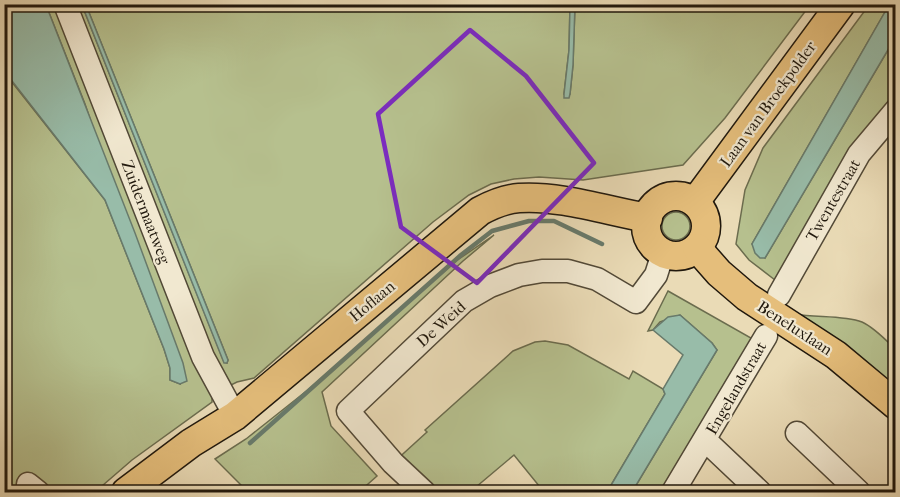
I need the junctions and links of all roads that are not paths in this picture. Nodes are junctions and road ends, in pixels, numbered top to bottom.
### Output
1 (65, 4) edge
2 (841, 4) edge
3 (896, 110) edge
4 (695, 202) junction
5 (648, 218) junction
6 (697, 248) junction
7 (663, 253) junction
8 (779, 295) dead end
9 (766, 336) dead end
10 (896, 405) edge
11 (235, 416) junction
12 (797, 433) dead end
13 (705, 440) junction
14 (126, 492) edge
15 (423, 492) edge
16 (674, 492) edge
17 (760, 492) edge
18 (859, 492) edge

1 - 11 street, Zuidermaatweg
2 - 4 main road, Laan van Broekpolder
3 - 8 street, Twentestraat
4 - 5 main road
4 - 6 main road
5 - 7 main road
5 - 11 main road, Hoflaan
6 - 7 main road
6 - 10 main road, Beneluxlaan
7 - 15 street, De Weid
9 - 13 street, Engelandstraat
11 - 14 main road, Hoflaan
12 - 18 street
13 - 16 street, Engelandstraat
13 - 17 street, Engelandstraat

